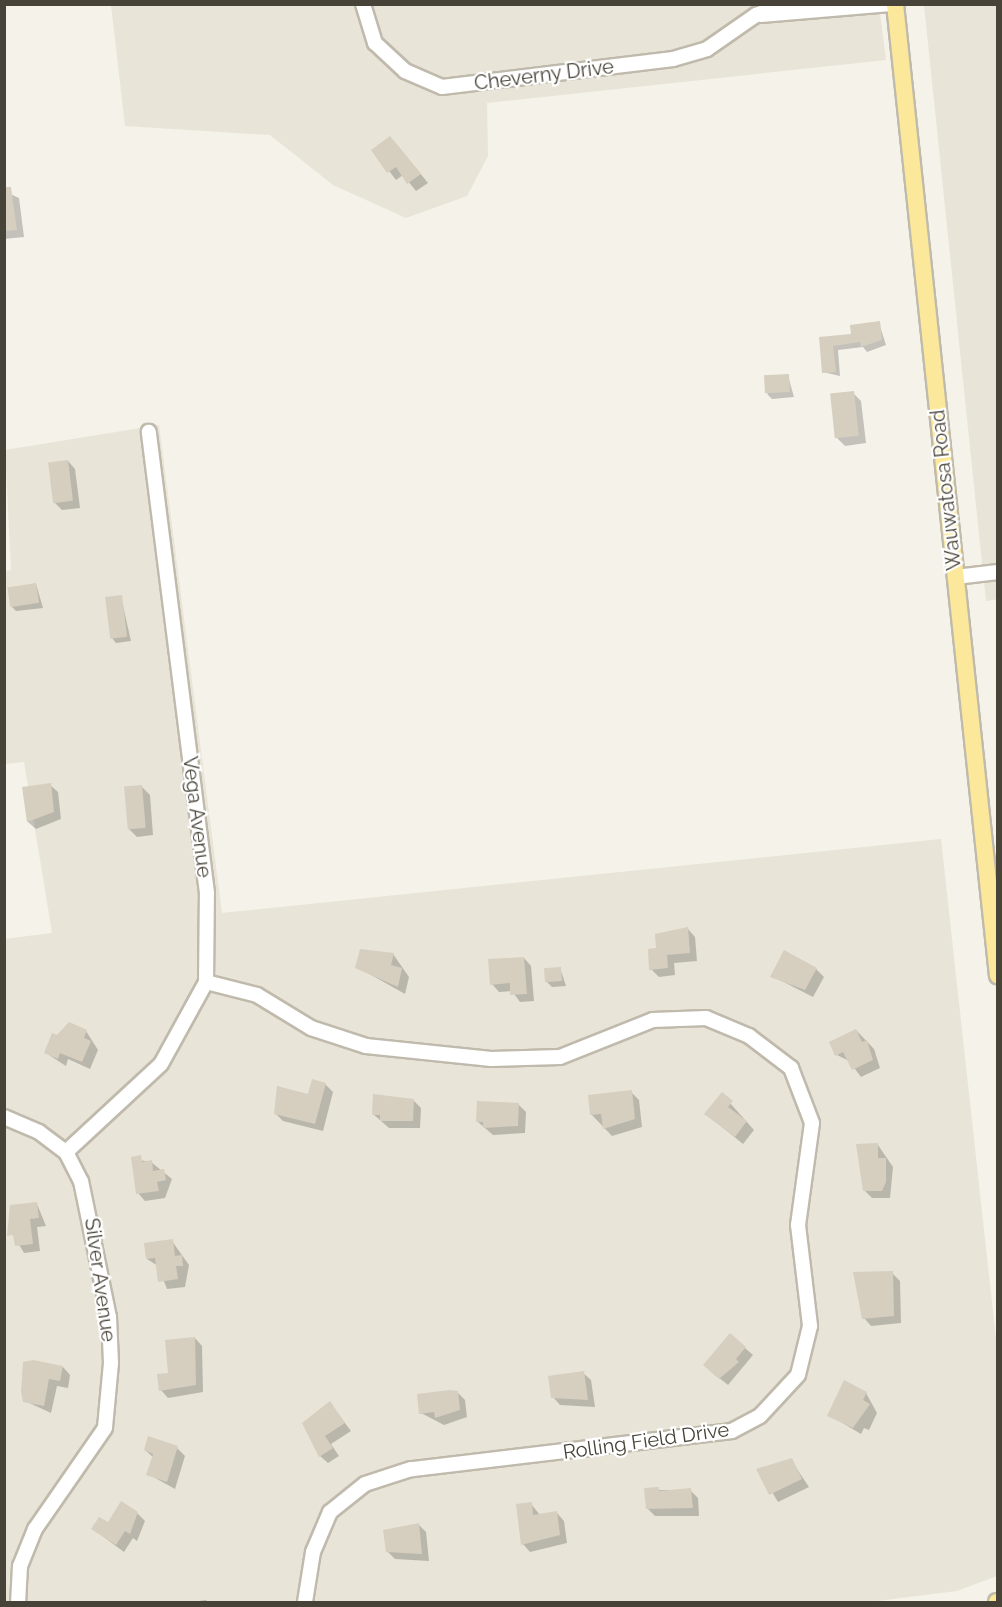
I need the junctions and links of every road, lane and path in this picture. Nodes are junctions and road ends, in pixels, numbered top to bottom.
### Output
1 (363, 4) edge
2 (784, 4) edge
3 (893, 4) edge
4 (756, 15) junction
5 (149, 432) dead end
6 (998, 572) edge
7 (956, 577) junction
8 (997, 959) edge
9 (998, 976) edge
10 (206, 982) junction
11 (4, 1117) edge
12 (66, 1152) junction
13 (18, 1602) edge
14 (305, 1602) edge

1 - 4 street, Cheverny Drive
2 - 4 street, Cheverny Drive
3 - 4 street
3 - 7 main road, Wauwatosa Road
5 - 10 street, Vega Avenue
6 - 7 street
7 - 8 main road, Wauwatosa Road
8 - 9 main road, Wauwatosa Road
10 - 12 street, Vega Avenue
10 - 14 street, Rolling Field Drive
11 - 12 street
12 - 13 street, Silver Avenue

